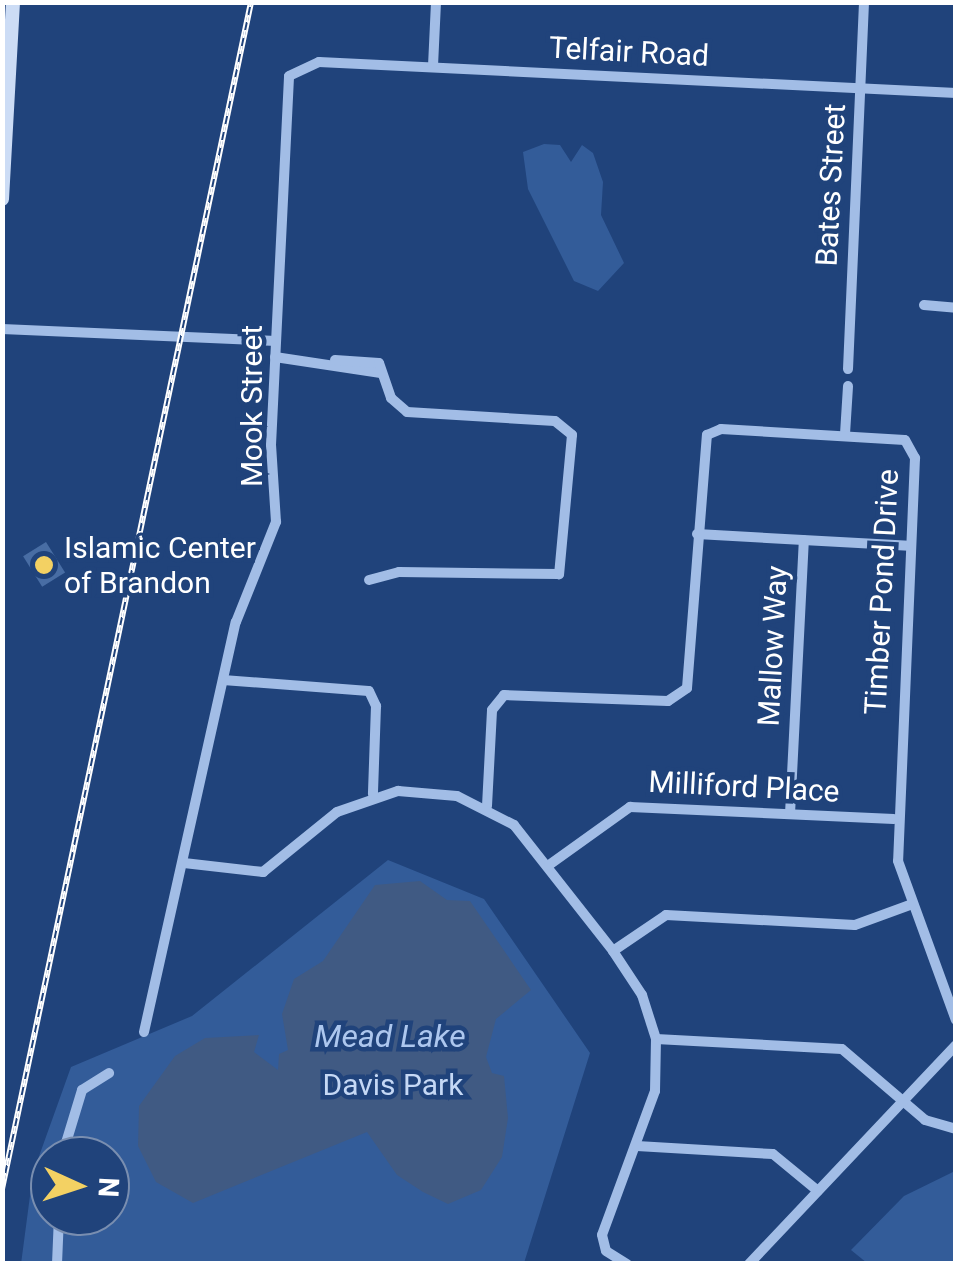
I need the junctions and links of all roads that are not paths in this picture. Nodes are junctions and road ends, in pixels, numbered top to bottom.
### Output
1 (13, 2) edge
2 (436, 2) edge
3 (864, 2) edge
4 (434, 66) junction
5 (299, 67) joint
6 (861, 89) junction
7 (956, 93) edge
8 (2, 199) edge
9 (924, 304) dead end
10 (956, 308) edge
11 (2, 329) edge
12 (276, 341) junction
13 (275, 356) junction
14 (848, 369) dead end
15 (848, 386) dead end
16 (845, 434) junction
17 (697, 534) junction
18 (804, 540) junction
19 (909, 546) junction
20 (369, 580) dead end
21 (223, 680) junction
22 (373, 794) junction
23 (487, 806) junction
24 (790, 814) junction
25 (894, 819) junction
26 (184, 862) junction
27 (549, 865) junction
28 (910, 905) junction
29 (614, 951) junction
30 (956, 1020) edge
31 (144, 1032) dead end
32 (656, 1039) junction
33 (956, 1045) edge
34 (109, 1074) dead end
35 (902, 1100) junction
36 (956, 1129) edge
37 (68, 1136) edge
38 (636, 1146) junction
39 (818, 1191) junction
40 (58, 1236) edge
41 (57, 1264) edge
42 (627, 1264) edge
43 (749, 1264) edge

1 - 8 street
2 - 4 street
3 - 6 street, Bates Street
4 - 5 street, Telfair Road
4 - 6 street, Telfair Road
5 - 12 street, Mook Street
6 - 7 street, Telfair Road
6 - 14 street, Bates Street
9 - 10 street
11 - 12 street
12 - 13 street, Mook Street
13 - 20 street
13 - 21 street, Mook Street
15 - 16 street
16 - 17 street, Timber Pond Drive
16 - 19 street, Timber Pond Drive
17 - 18 street
17 - 23 street, Timber Pond Drive
18 - 19 street
18 - 24 street, Mallow Way
19 - 25 street, Timber Pond Drive
21 - 22 street
21 - 26 street, Mook Street
22 - 23 street
22 - 26 street
23 - 27 street
24 - 25 street, Milliford Place
24 - 27 street, Milliford Place
25 - 28 street, Timber Pond Drive
26 - 31 street, Mook Street
27 - 29 street
28 - 29 street
28 - 30 street, Timber Pond Drive
29 - 32 street
32 - 35 street
32 - 38 street
33 - 35 street
34 - 37 street
35 - 36 street
35 - 39 street
38 - 39 street
38 - 42 street
39 - 43 street
40 - 41 street

